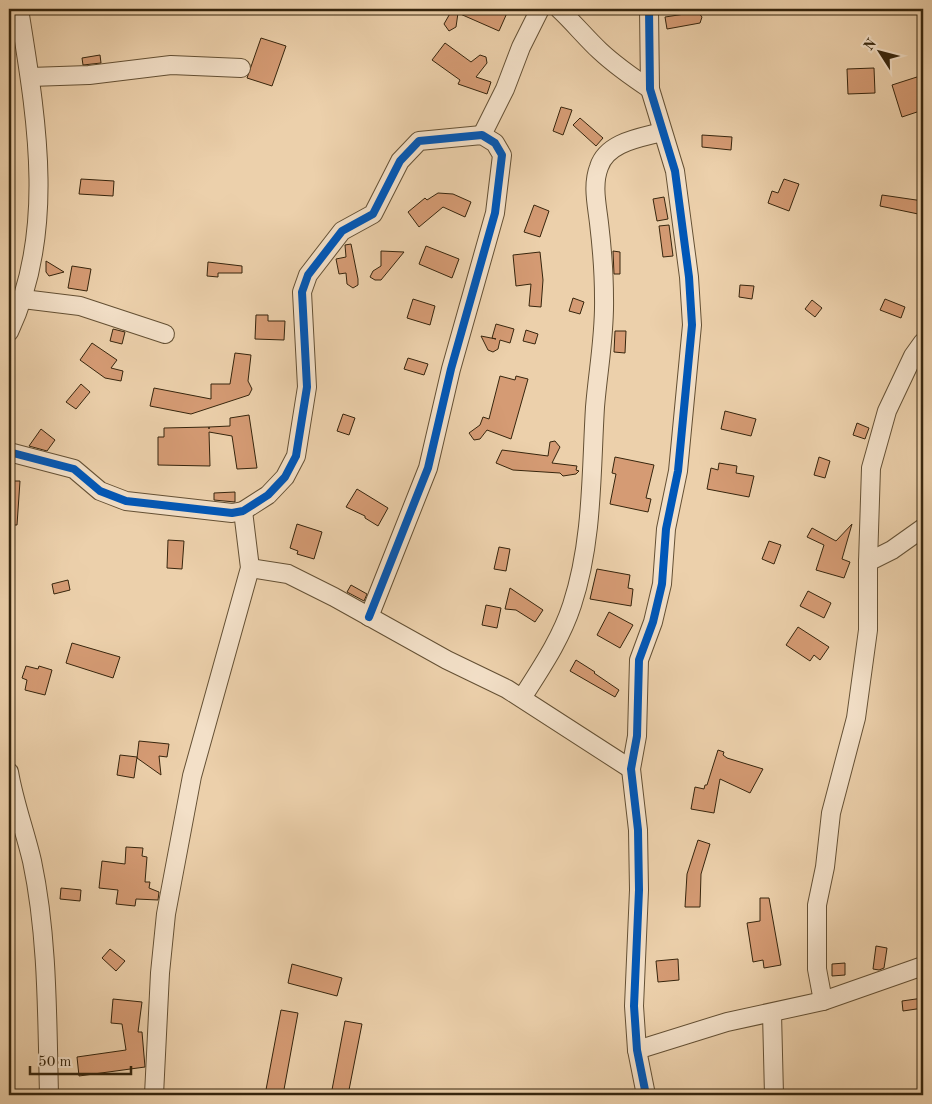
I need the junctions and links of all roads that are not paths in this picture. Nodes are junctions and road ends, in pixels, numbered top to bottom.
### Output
1 (19, 9) edge
2 (540, 9) edge
3 (559, 9) edge
4 (649, 9) edge
5 (241, 68) dead end
6 (30, 77) junction
7 (650, 89) junction
8 (662, 132) junction
9 (482, 135) junction
10 (23, 299) junction
11 (9, 332) edge
12 (165, 334) dead end
13 (923, 342) edge
14 (9, 452) edge
15 (243, 511) junction
16 (923, 528) edge
17 (868, 562) junction
18 (250, 568) junction
19 (369, 617) junction
20 (522, 698) junction
21 (631, 769) junction
22 (9, 772) edge
23 (923, 966) edge
24 (823, 1001) junction
25 (772, 1013) junction
26 (637, 1050) junction
27 (49, 1095) edge
28 (154, 1095) edge
29 (646, 1095) edge
30 (774, 1095) edge

1 - 6 street
2 - 9 street
3 - 7 street
4 - 7 street
5 - 6 street
6 - 10 street
7 - 8 street
8 - 20 street
8 - 21 street
9 - 15 street
9 - 19 street
10 - 11 street
10 - 12 street
13 - 17 street
14 - 15 street
15 - 18 street
16 - 17 street
17 - 24 street
18 - 19 street
18 - 28 street
19 - 20 street
20 - 21 street
21 - 26 street
22 - 27 street
23 - 24 street
24 - 25 street
25 - 26 street
25 - 30 street
26 - 29 street

